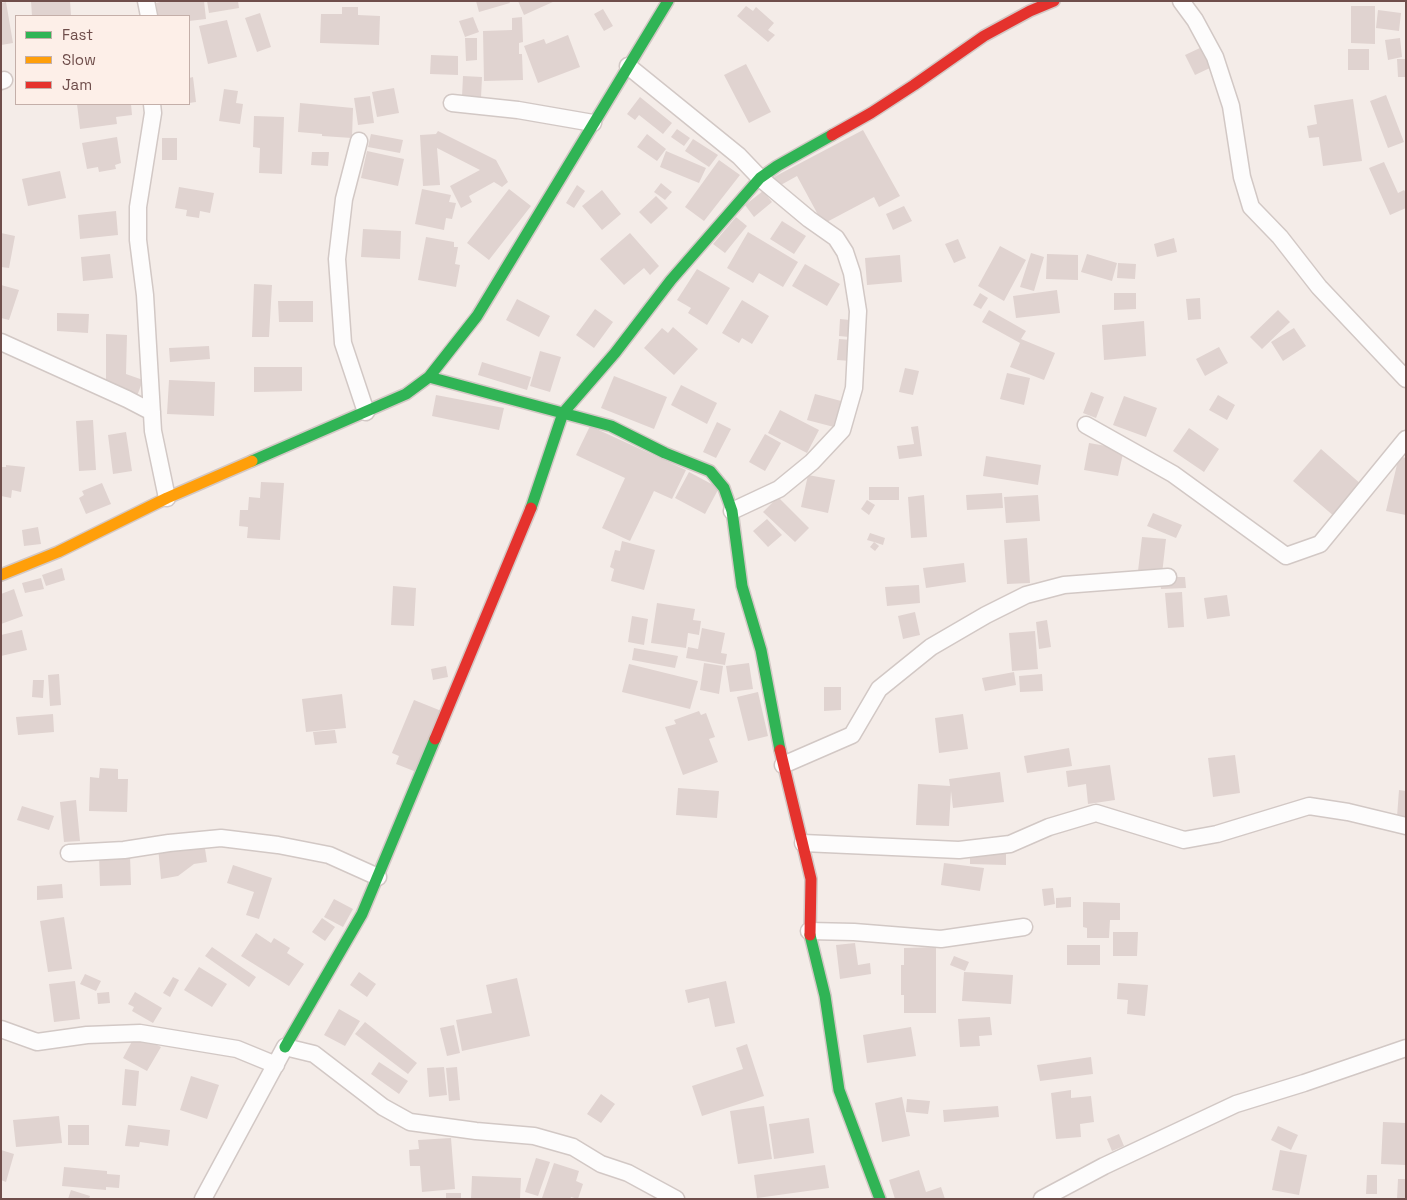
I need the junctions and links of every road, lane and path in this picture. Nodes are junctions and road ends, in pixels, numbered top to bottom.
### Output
1 (146, 1) edge
2 (668, 1) edge
3 (1054, 1) edge
4 (1181, 1) edge
5 (149, 15) edge
6 (628, 66) junction
7 (452, 103) dead end
8 (152, 105) edge
9 (593, 123) junction
10 (360, 140) dead end
11 (760, 178) junction
12 (1, 342) edge
13 (429, 377) junction
14 (1406, 379) edge
15 (152, 412) junction
16 (366, 412) junction
17 (563, 413) junction
18 (1086, 425) dead end
19 (1406, 440) edge
20 (167, 498) junction
21 (732, 511) junction
22 (1, 575) edge
23 (1168, 577) dead end
24 (783, 765) junction
25 (1406, 826) edge
26 (803, 842) junction
27 (70, 853) dead end
28 (378, 877) junction
29 (1024, 927) dead end
30 (809, 930) junction
31 (1, 1029) edge
32 (285, 1047) junction
33 (1406, 1048) edge
34 (276, 1065) junction
35 (203, 1199) edge
36 (676, 1199) edge
37 (880, 1199) edge
38 (1042, 1199) edge

1 - 5 street
2 - 6 street
3 - 11 street
4 - 14 street
6 - 9 street
6 - 11 street
7 - 9 street
8 - 15 street
9 - 13 street
10 - 16 street
11 - 17 street
11 - 21 street
12 - 15 street
13 - 16 street
13 - 17 street
15 - 20 street
16 - 20 street
17 - 21 street
17 - 28 street
18 - 19 street
20 - 22 street
21 - 24 street
23 - 24 street
24 - 26 street
25 - 26 street
26 - 30 street
27 - 28 street
28 - 32 street
29 - 30 street
30 - 37 street
31 - 34 street
32 - 34 street
32 - 36 street
33 - 38 street
34 - 35 street

